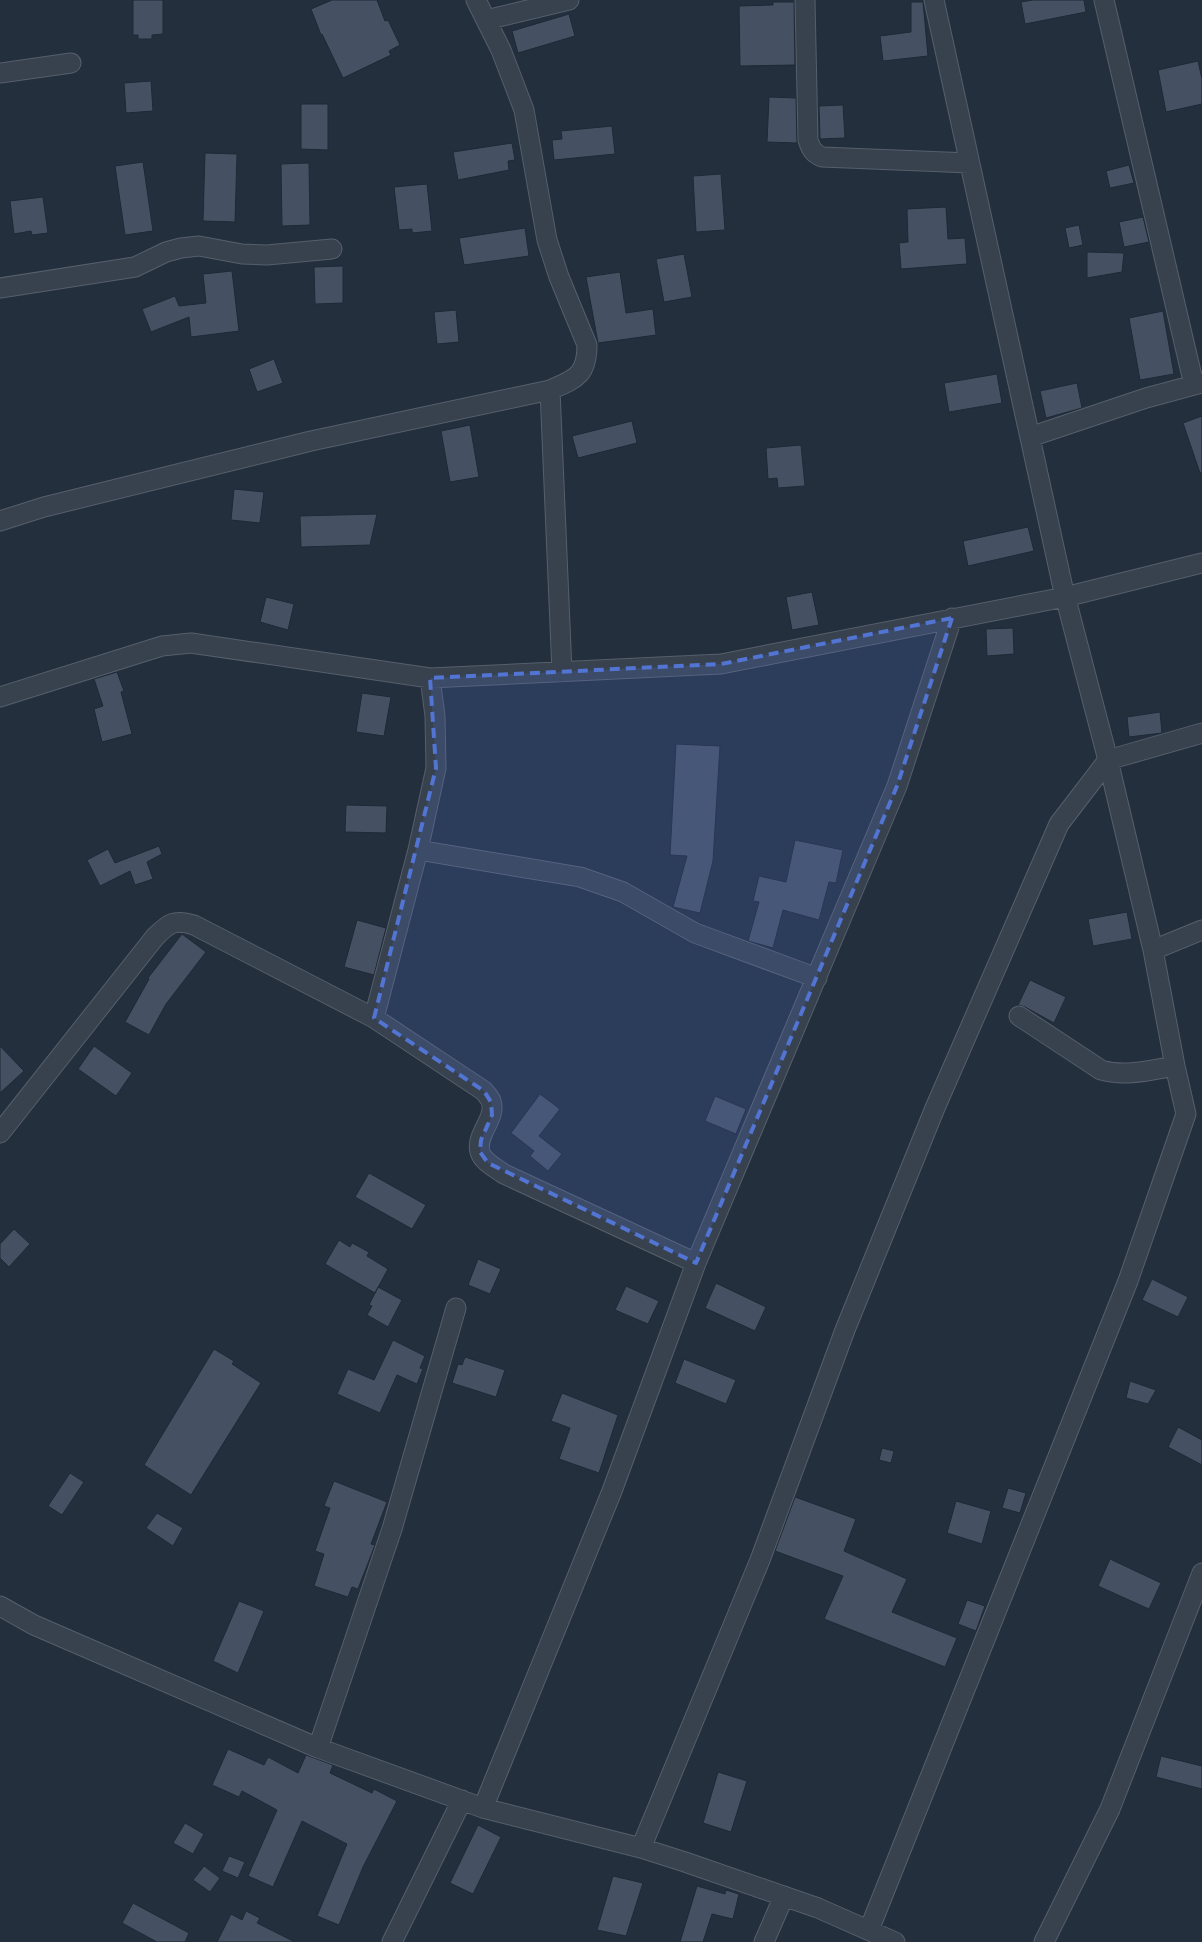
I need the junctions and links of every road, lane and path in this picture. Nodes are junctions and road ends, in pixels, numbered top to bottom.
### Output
1 (476, 0) edge
2 (569, 0) edge
3 (805, 0) edge
4 (934, 0) edge
5 (1104, 0) edge
6 (486, 20) junction
7 (72, 64) dead end
8 (0, 73) edge
9 (970, 163) junction
10 (332, 249) dead end
11 (0, 288) edge
12 (1198, 384) edge
13 (550, 390) junction
14 (1030, 437) junction
15 (0, 521) edge
16 (1202, 563) edge
17 (1065, 596) junction
18 (952, 618) junction
19 (562, 672) junction
20 (430, 678) junction
21 (0, 697) edge
22 (1202, 733) edge
23 (1108, 760) junction
24 (418, 850) junction
25 (1202, 930) edge
26 (1153, 950) junction
27 (817, 978) junction
28 (1019, 1016) dead end
29 (374, 1018) junction
30 (1175, 1066) junction
31 (1195, 1113) edge
32 (0, 1133) edge
33 (696, 1263) junction
34 (456, 1308) dead end
35 (1202, 1572) edge
36 (0, 1606) edge
37 (318, 1748) junction
38 (462, 1800) junction
39 (483, 1808) junction
40 (641, 1848) junction
41 (784, 1896) junction
42 (869, 1930) junction
43 (392, 1942) edge
44 (764, 1942) edge
45 (895, 1942) edge
46 (1044, 1942) edge

1 - 6 street
2 - 6 street
3 - 9 street
4 - 9 street
5 - 12 street
6 - 13 street
7 - 8 street
9 - 14 street
10 - 11 street
12 - 14 street
13 - 15 street
13 - 19 street
14 - 17 street
16 - 17 street
17 - 18 street
17 - 23 street
18 - 19 street
18 - 27 street
19 - 20 street
20 - 21 street
20 - 24 street
22 - 23 street
23 - 26 street
23 - 40 street
24 - 27 street
24 - 29 street
25 - 26 street
26 - 30 street
27 - 33 street
28 - 30 street
29 - 32 street
29 - 33 street
30 - 31 street
31 - 42 street
33 - 39 street
34 - 37 street
35 - 46 street
36 - 37 street
37 - 38 street
38 - 39 street
38 - 43 street
39 - 40 street
40 - 41 street
41 - 42 street
41 - 44 street
42 - 45 street

